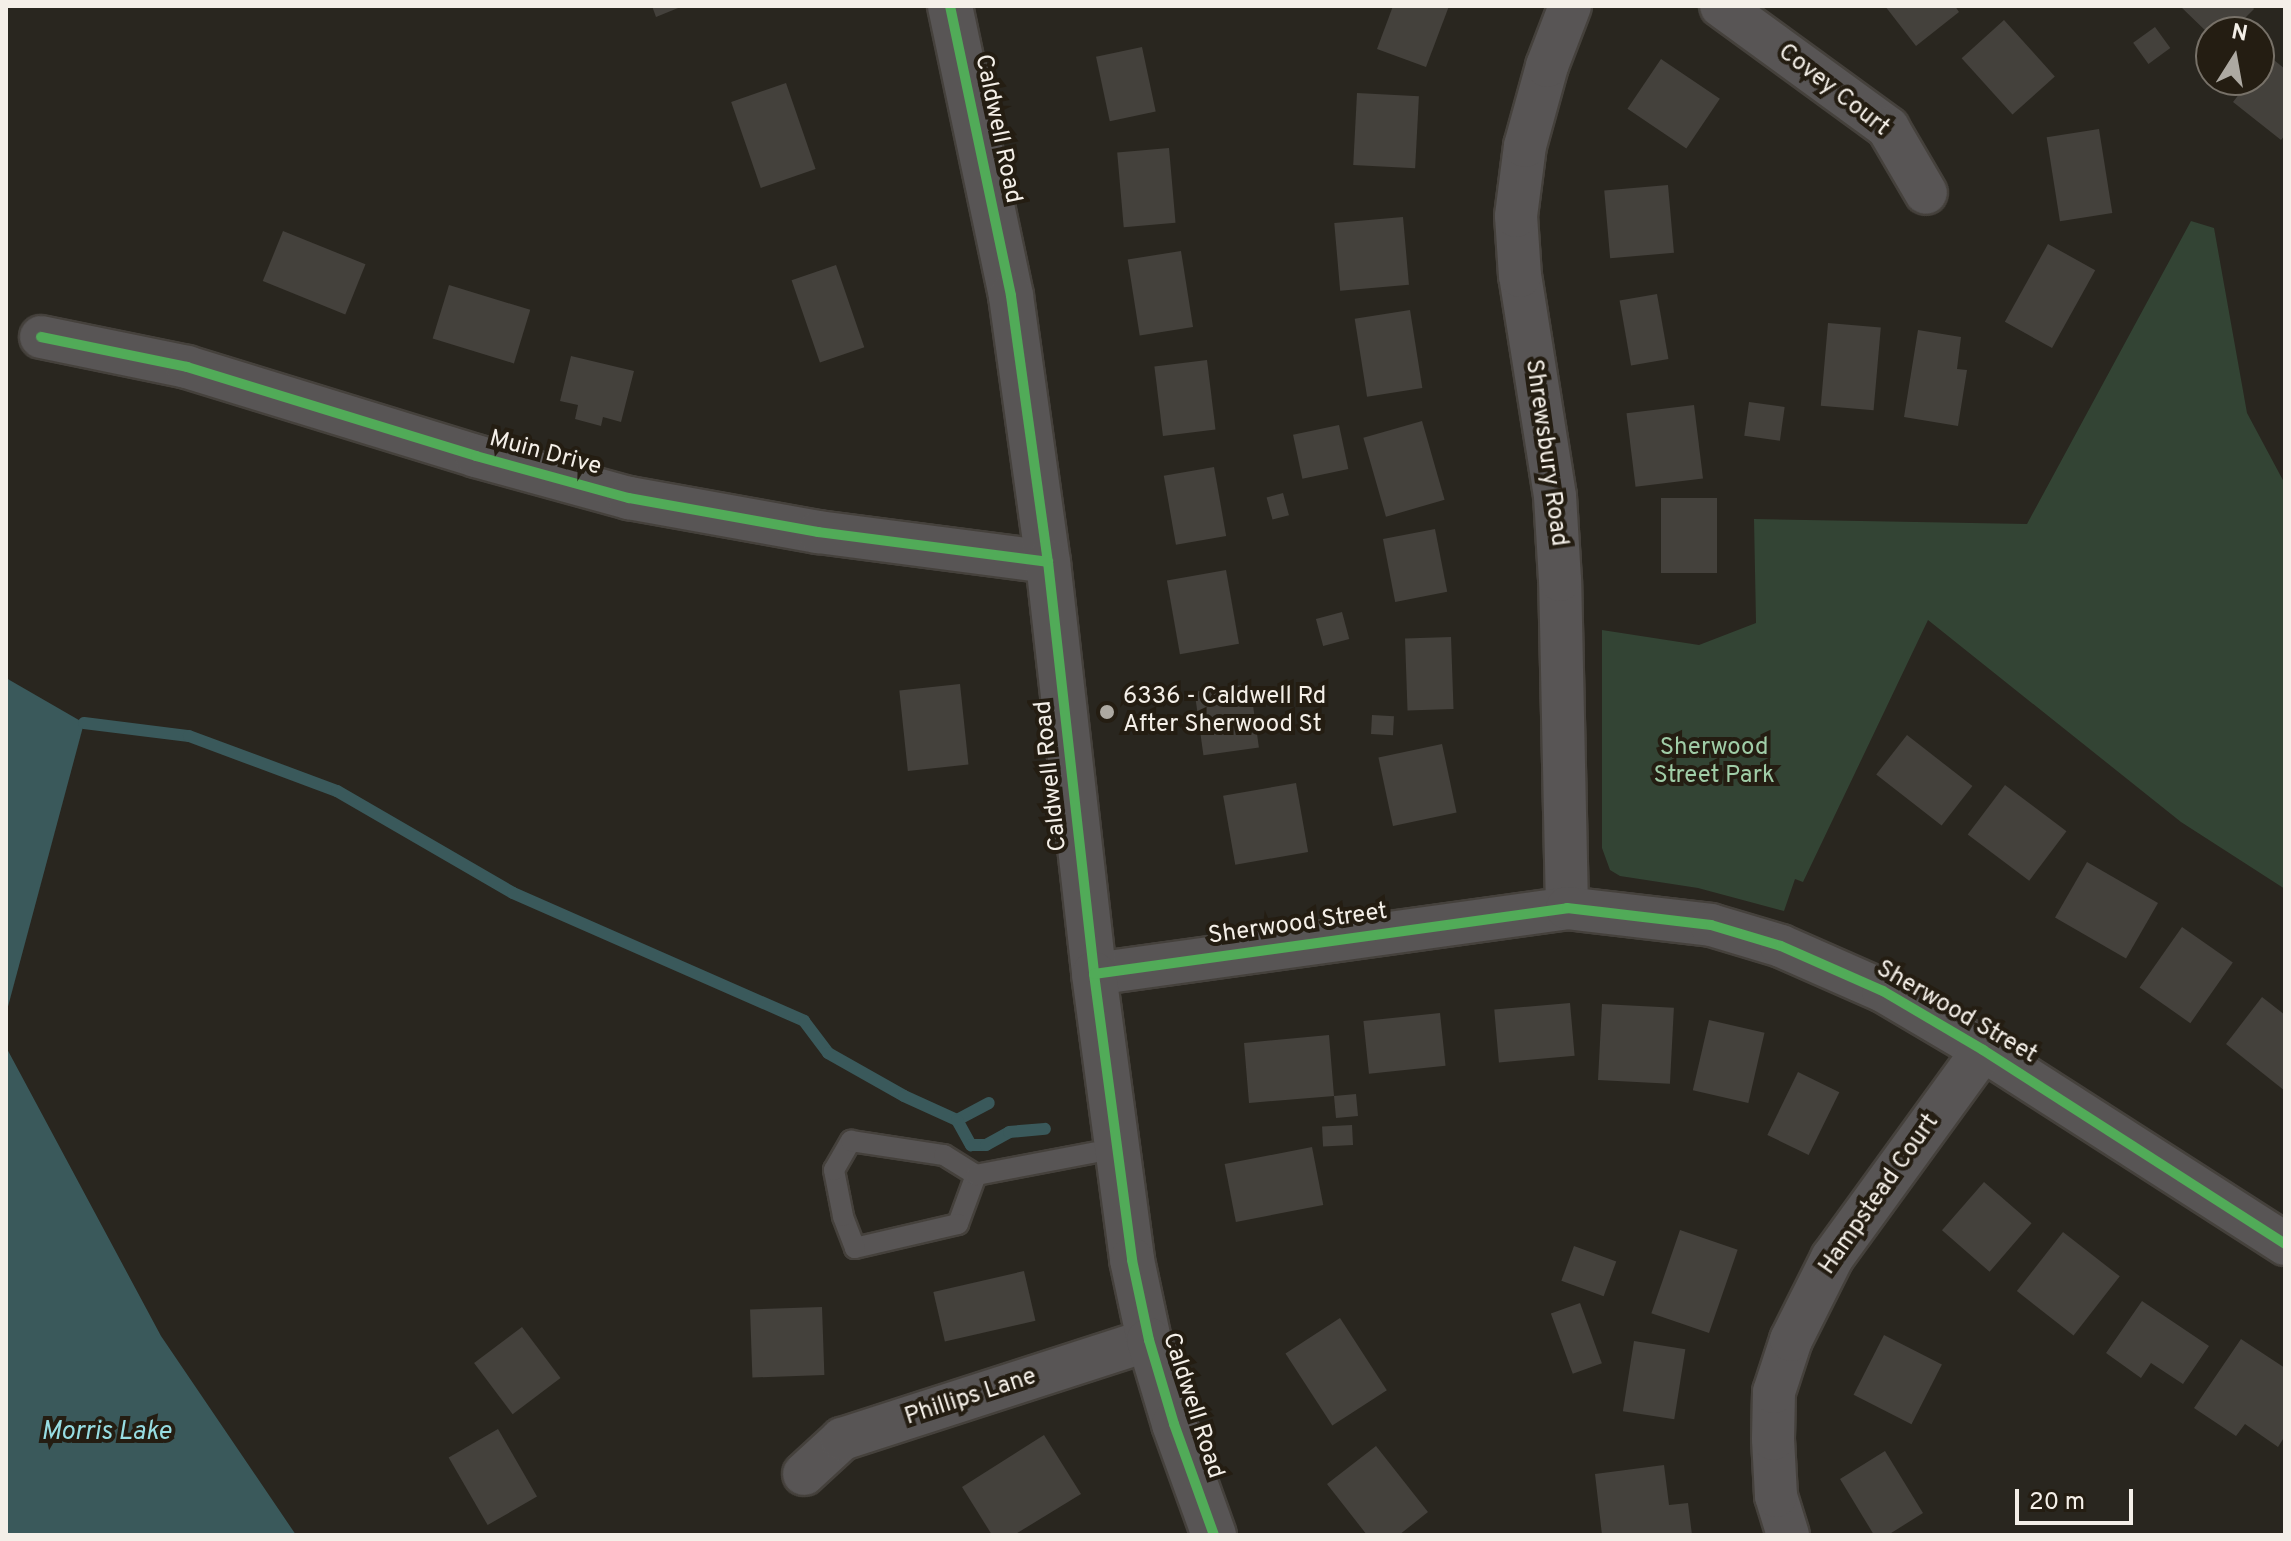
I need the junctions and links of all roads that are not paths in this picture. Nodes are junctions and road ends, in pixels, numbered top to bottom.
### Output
1 (950, 6) edge
2 (1570, 6) edge
3 (1721, 6) edge
4 (1926, 193) dead end
5 (41, 337) dead end
6 (1048, 562) junction
7 (1567, 908) junction
8 (1094, 974) junction
9 (1983, 1050) junction
10 (1118, 1148) junction
11 (976, 1175) junction
12 (2285, 1244) edge
13 (1149, 1340) junction
14 (804, 1474) dead end
15 (1214, 1535) edge
16 (1788, 1535) edge

1 - 6 street, Caldwell Road
2 - 7 street, Shrewsbury Road
3 - 4 street, Covey Court
5 - 6 street, Muin Drive
6 - 8 street, Caldwell Road
7 - 8 street, Sherwood Street
7 - 9 street, Sherwood Street
8 - 10 street, Caldwell Road
9 - 12 street, Sherwood Street
9 - 16 street, Hampstead Court
10 - 11 lane
10 - 13 street, Caldwell Road
11 - 11 lane
13 - 14 street, Phillips Lane
13 - 15 street, Caldwell Road

